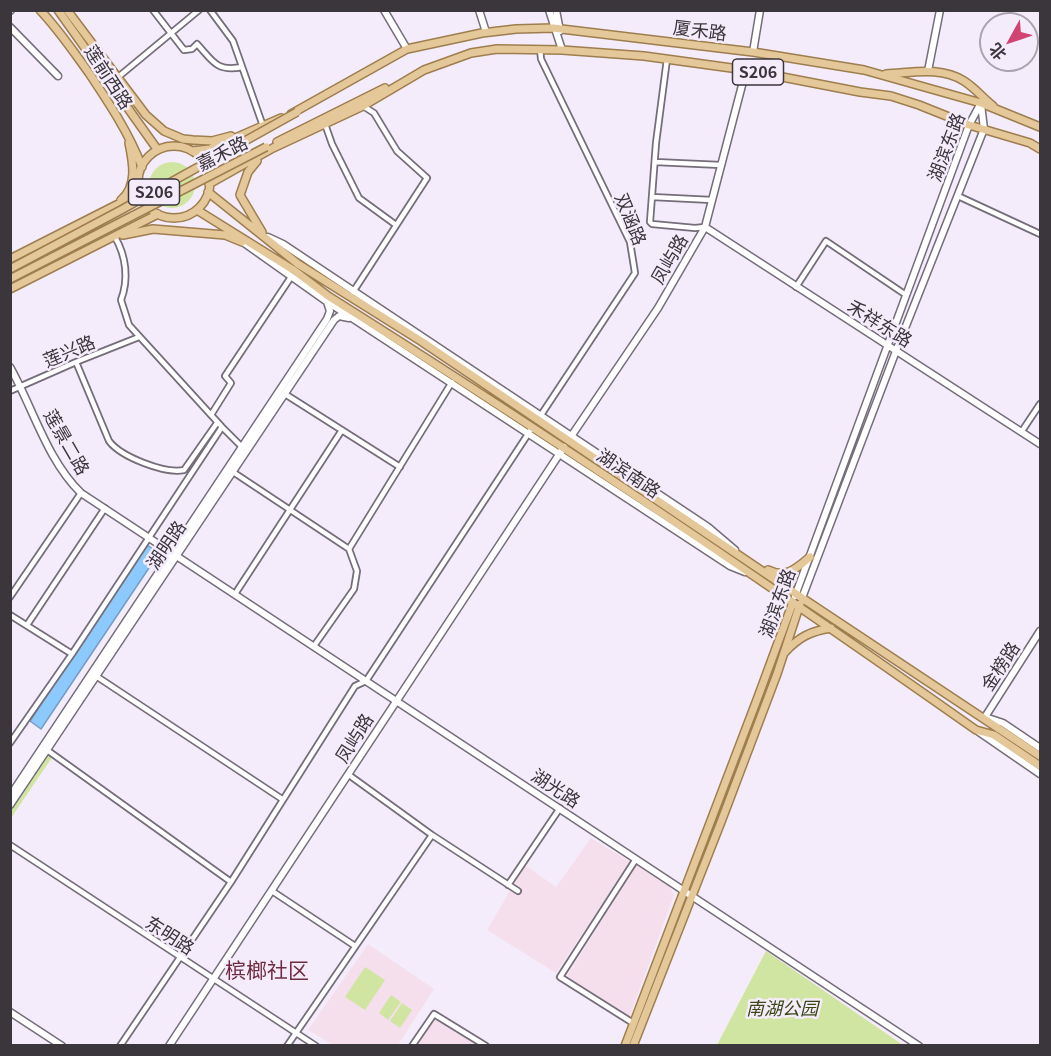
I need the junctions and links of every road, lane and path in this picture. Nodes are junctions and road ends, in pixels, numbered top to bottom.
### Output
1 (40, 10) edge
2 (58, 10) edge
3 (67, 10) edge
4 (153, 10) edge
5 (199, 10) edge
6 (210, 10) edge
7 (384, 10) edge
8 (478, 10) edge
9 (549, 10) edge
10 (555, 10) edge
11 (760, 10) edge
12 (940, 10) edge
13 (10, 27) edge
14 (557, 28) junction
15 (486, 32) junction
16 (170, 34) junction
17 (407, 49) junction
18 (540, 49) junction
19 (562, 50) junction
20 (753, 52) junction
21 (667, 59) junction
22 (242, 68) junction
23 (746, 70) junction
24 (928, 71) junction
25 (417, 74) junction
26 (880, 74) junction
27 (58, 76) dead end
28 (118, 77) junction
29 (111, 83) junction
30 (981, 103) junction
31 (363, 106) junction
32 (997, 109) junction
33 (297, 112) junction
34 (325, 124) junction
35 (969, 125) junction
36 (262, 126) junction
37 (1041, 127) edge
38 (984, 129) junction
39 (126, 132) junction
40 (269, 148) junction
41 (157, 149) junction
42 (1041, 149) edge
43 (192, 151) junction
44 (655, 162) junction
45 (721, 165) junction
46 (142, 167) junction
47 (209, 184) junction
48 (208, 192) junction
49 (140, 193) junction
50 (958, 196) junction
51 (652, 197) junction
52 (712, 200) junction
53 (111, 207) junction
54 (196, 210) junction
55 (158, 214) junction
56 (396, 225) junction
57 (223, 226) junction
58 (705, 227) junction
59 (1041, 234) edge
60 (266, 236) junction
61 (115, 237) junction
62 (244, 243) junction
63 (10, 259) edge
64 (10, 269) edge
65 (291, 277) junction
66 (10, 279) edge
67 (796, 287) junction
68 (10, 289) edge
69 (353, 292) junction
70 (906, 295) junction
71 (326, 301) junction
72 (356, 320) junction
73 (139, 337) junction
74 (887, 346) junction
75 (896, 351) junction
76 (76, 362) junction
77 (10, 367) edge
78 (452, 382) junction
79 (21, 387) junction
80 (10, 392) edge
81 (285, 394) junction
82 (1041, 404) edge
83 (211, 415) junction
84 (539, 418) junction
85 (217, 423) junction
86 (222, 427) junction
87 (342, 430) junction
88 (530, 430) junction
89 (1022, 431) junction
90 (1041, 444) edge
91 (566, 445) junction
92 (243, 448) junction
93 (400, 467) junction
94 (233, 472) junction
95 (81, 493) junction
96 (105, 508) junction
97 (290, 510) junction
98 (149, 537) junction
99 (349, 549) junction
100 (175, 554) junction
101 (810, 556) junction
102 (747, 560) junction
103 (235, 594) junction
104 (799, 596) junction
105 (10, 597) edge
106 (796, 604) junction
107 (10, 615) edge
108 (27, 625) junction
109 (831, 628) junction
110 (1041, 631) edge
111 (314, 646) junction
112 (72, 654) junction
113 (777, 674) junction
114 (96, 676) junction
115 (366, 681) junction
116 (395, 700) junction
117 (985, 717) junction
118 (976, 730) junction
119 (10, 743) edge
120 (1041, 748) edge
121 (48, 750) junction
122 (1041, 756) edge
123 (1041, 766) edge
124 (1041, 774) edge
125 (349, 775) junction
126 (10, 782) edge
127 (19, 788) junction
128 (10, 796) edge
129 (282, 799) junction
130 (10, 805) edge
131 (560, 808) junction
132 (432, 835) junction
133 (10, 845) edge
134 (636, 859) junction
135 (231, 882) junction
136 (508, 885) junction
137 (684, 890) junction
138 (272, 891) junction
139 (518, 891) dead end
140 (693, 896) junction
141 (355, 946) junction
142 (180, 958) junction
143 (212, 978) junction
144 (10, 1012) edge
145 (633, 1023) junction
146 (296, 1032) junction
147 (62, 1046) edge
148 (120, 1046) edge
149 (169, 1046) edge
150 (287, 1046) edge
151 (316, 1046) edge
152 (412, 1046) edge
153 (486, 1046) edge
154 (625, 1046) edge
155 (633, 1046) edge
156 (919, 1046) edge

1 - 39 main road, 莲前西路
2 - 29 main road, 莲前西路
3 - 28 main road
4 - 16 street
5 - 16 street
6 - 22 street
7 - 17 street
8 - 15 street
9 - 14 street
10 - 14 street
11 - 20 street
12 - 24 street
13 - 27 street
14 - 15 main road, 厦禾路 / S206
14 - 19 street
14 - 20 main road, 厦禾路 / S206
15 - 17 main road, 厦禾路 / S206
16 - 22 street
16 - 28 street
17 - 33 main road, 厦禾路 / S206
18 - 19 main road, 厦禾路 / S206
18 - 25 main road, S206
18 - 84 street, 双涵路
19 - 21 main road, 厦禾路 / S206
20 - 26 main road, 厦禾路 / S206
21 - 23 main road, 厦禾路 / S206
21 - 44 street
22 - 36 street
23 - 35 main road, 厦禾路 / S206
23 - 45 street, 凤屿路
24 - 26 main road
24 - 32 main road
25 - 31 main road, S206
25 - 40 main road, 嘉禾路 / S206
26 - 30 main road, 厦禾路 / S206
28 - 29 street
28 - 36 main road
29 - 41 main road, 莲前西路
30 - 32 main road, 厦禾路 / S206
30 - 35 street, 湖滨东路
30 - 38 street, 湖滨东路
31 - 34 main road, S206
31 - 56 street
32 - 37 main road, 厦禾路 / S206
33 - 36 main road, 厦禾路 / S206
33 - 64 main road, 嘉禾路 / S206, bridge
34 - 40 main road, S206
34 - 56 street
35 - 38 main road, 厦禾路 / S206
35 - 70 street, 湖滨东路
36 - 43 main road, 厦禾路 / S206
38 - 42 main road, 厦禾路 / S206
38 - 50 street, 湖滨东路
39 - 46 main road, 莲前西路
39 - 53 main road
40 - 47 main road, S206
40 - 60 main road
40 - 66 main road, 嘉禾路 / S206, bridge
41 - 43 main road
41 - 46 main road
43 - 47 main road
44 - 45 street
44 - 51 street
45 - 52 street, 凤屿路
46 - 49 main road
47 - 48 main road
48 - 54 main road
48 - 60 main road, 湖滨南路
49 - 53 main road, S206
49 - 55 main road
50 - 59 street
50 - 75 street, 湖滨东路
51 - 52 street
51 - 58 street
52 - 58 street, 凤屿路
53 - 63 main road, S206
54 - 55 main road
54 - 57 main road, 湖滨南路
55 - 61 main road, S206
56 - 69 street
57 - 62 street
57 - 88 main road, 湖滨南路
58 - 67 street, 禾祥东路
58 - 91 street, 凤屿路
60 - 69 street, 湖滨南路
60 - 84 main road, 湖滨南路
61 - 62 main road
61 - 68 main road, S206
61 - 73 street
62 - 65 street
65 - 71 street
65 - 83 street
67 - 70 street
67 - 74 street, 禾祥东路
69 - 84 street, 湖滨南路
70 - 74 street, 湖滨东路
71 - 72 street
71 - 92 street, 湖明路
72 - 78 street
72 - 81 street, 湖明路
73 - 76 street, 莲兴路
73 - 83 street
74 - 75 street, 禾祥东路
74 - 101 street, 湖滨东路
75 - 89 street, 禾祥东路
75 - 104 street, 湖滨东路
76 - 79 street, 莲兴路
76 - 85 street
77 - 79 street, 莲景二路
78 - 88 street
78 - 93 street
79 - 80 street, 莲兴路
79 - 95 street, 莲景二路
81 - 87 street
81 - 94 street, 湖明路
82 - 89 street
83 - 85 street
84 - 91 main road, 湖滨南路
85 - 86 street
86 - 92 street
86 - 98 street
87 - 93 street
87 - 97 street
88 - 91 main road, 湖滨南路
88 - 115 street
89 - 90 street, 禾祥东路
91 - 102 main road, 湖滨南路
91 - 106 main road, 湖滨南路
91 - 116 street, 凤屿路
92 - 100 street, 湖明路
93 - 99 street
94 - 97 street
94 - 100 street, 湖明路
95 - 96 street, 莲景二路
95 - 105 street
96 - 98 street, 莲景二路
96 - 108 street
97 - 99 street
97 - 103 street
98 - 100 street, 莲景二路
98 - 112 street
99 - 111 street
100 - 103 street, 湖光路
100 - 114 street, 湖明路
100 - 127 street, 湖明路
101 - 102 main road
101 - 104 street, 湖滨东路
102 - 104 main road, 湖滨南路
103 - 111 street, 湖光路
104 - 106 main road, 湖滨东路
104 - 117 main road, 湖滨南路
106 - 109 main road, 湖滨南路
106 - 113 main road, 湖滨东路
106 - 137 main road, 湖滨东路
107 - 108 street
108 - 112 street
109 - 113 main road
109 - 118 main road, 湖滨南路
110 - 117 street, 金榜路
111 - 115 street, 湖光路
112 - 119 street
113 - 140 main road, 湖滨东路
114 - 121 street, 湖明路
114 - 129 street
115 - 116 street, 湖光路
115 - 129 street
116 - 125 street, 凤屿路
116 - 131 street, 湖光路
117 - 120 street
117 - 122 main road, 湖滨南路
118 - 123 main road, 湖滨南路
118 - 124 street
121 - 127 street, 湖明路
121 - 135 street
125 - 132 street
125 - 138 street, 凤屿路
126 - 127 street
127 - 128 street, 湖明路
127 - 130 street, 湖明路
129 - 135 street
131 - 134 street, 湖光路
131 - 136 street
132 - 136 street
132 - 141 street
133 - 142 street, 东明路
134 - 137 street, 湖光路
134 - 145 street
135 - 142 street
136 - 139 street
137 - 140 street, 湖光路
137 - 145 main road, 湖滨东路
138 - 141 street
138 - 143 street, 凤屿路
140 - 155 main road, 湖滨东路
140 - 156 street, 湖光路
141 - 146 street
142 - 143 street, 东明路
142 - 148 street
143 - 146 street, 东明路
143 - 149 street, 凤屿路
144 - 147 street
145 - 154 main road, 湖滨东路
146 - 150 street
146 - 151 street, 东明路
152 - 153 street

